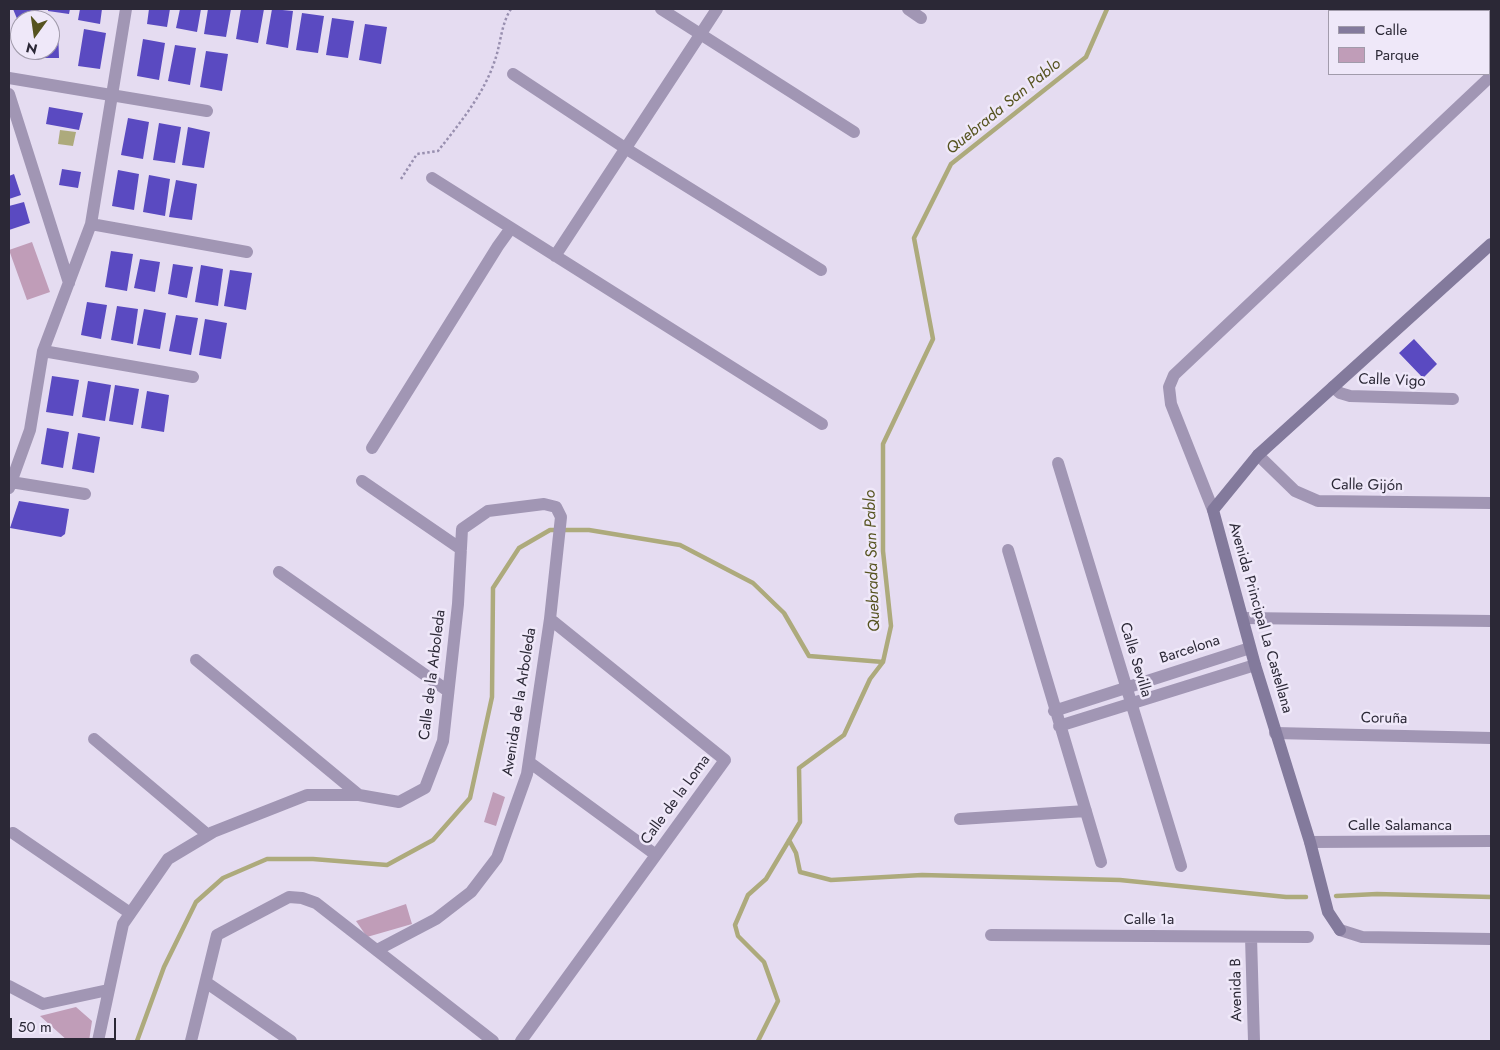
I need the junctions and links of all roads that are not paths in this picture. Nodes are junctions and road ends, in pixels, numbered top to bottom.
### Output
1 (126, 9) edge
2 (661, 9) edge
3 (718, 9) edge
4 (908, 9) edge
5 (921, 18) dead end
6 (701, 34) junction
7 (514, 74) dead end
8 (1491, 76) edge
9 (9, 78) edge
10 (9, 94) edge
11 (112, 94) junction
12 (207, 111) dead end
13 (854, 132) dead end
14 (625, 148) junction
15 (432, 178) dead end
16 (91, 224) junction
17 (511, 228) junction
18 (1490, 247) edge
19 (247, 252) dead end
20 (555, 256) junction
21 (821, 270) dead end
22 (69, 283) junction
23 (43, 351) junction
24 (193, 377) dead end
25 (1333, 387) junction
26 (1453, 399) dead end
27 (822, 424) dead end
28 (372, 448) dead end
29 (1258, 455) junction
30 (1058, 463) dead end
31 (362, 481) dead end
32 (10, 485) edge
33 (85, 494) dead end
34 (1491, 503) edge
35 (1213, 510) junction
36 (561, 517) joint
37 (461, 549) junction
38 (1008, 550) dead end
39 (279, 572) dead end
40 (550, 618) junction
41 (1242, 618) junction
42 (1491, 621) edge
43 (1250, 648) junction
44 (196, 660) dead end
45 (1255, 665) junction
46 (1126, 687) junction
47 (448, 691) junction
48 (1131, 703) junction
49 (1054, 711) junction
50 (1059, 726) junction
51 (1275, 733) junction
52 (1491, 738) edge
53 (94, 739) dead end
54 (529, 762) junction
55 (359, 795) junction
56 (1086, 810) junction
57 (960, 819) dead end
58 (13, 833) dead end
59 (208, 834) junction
60 (1310, 842) junction
61 (1491, 842) edge
62 (656, 855) junction
63 (1101, 862) dead end
64 (1181, 866) dead end
65 (130, 913) junction
66 (991, 935) dead end
67 (1252, 937) junction
68 (1308, 937) dead end
69 (1491, 939) edge
70 (377, 950) junction
71 (207, 983) junction
72 (9, 986) edge
73 (108, 990) junction
74 (98, 1041) edge
75 (191, 1041) edge
76 (291, 1041) edge
77 (493, 1041) edge
78 (521, 1041) edge
79 (1254, 1041) edge

1 - 11 street
2 - 6 street
3 - 6 street
4 - 5 street
6 - 13 street
6 - 14 street
7 - 14 street
8 - 35 street
9 - 11 street
10 - 22 street
11 - 12 street
11 - 16 street
14 - 20 street
14 - 21 street
15 - 17 street
16 - 19 street
16 - 22 street
17 - 20 street
17 - 28 street
18 - 25 street, Avenida Principal La Castellana
20 - 27 street
22 - 23 street
23 - 24 street
23 - 32 street
25 - 26 street, Calle Vigo
25 - 29 street, Avenida Principal La Castellana
29 - 34 street, Calle Gijón
29 - 35 street, Avenida Principal La Castellana
30 - 46 street, Calle Sevilla
31 - 37 street
32 - 33 street
35 - 41 street, Avenida Principal La Castellana
36 - 37 street, Calle de la Arboleda
36 - 40 street, Avenida de la Arboleda
37 - 47 street, Calle de la Arboleda
38 - 49 street
39 - 47 street
40 - 54 street, Avenida de la Arboleda
40 - 62 street, Calle de la Loma
41 - 42 street
41 - 43 street, Avenida Principal La Castellana
43 - 45 street, Avenida Principal La Castellana
43 - 46 street, Barcelona
44 - 55 street
45 - 48 street
45 - 51 street, Avenida Principal La Castellana
46 - 48 street, Calle Sevilla
46 - 49 street, Barcelona
47 - 55 street, Calle de la Arboleda
48 - 50 street
48 - 64 street, Calle Sevilla
49 - 50 street
50 - 56 street
51 - 52 street, Coruña
51 - 60 street, Avenida Principal La Castellana
53 - 59 street
54 - 62 street
54 - 70 street, Avenida de la Arboleda
55 - 59 street, Calle de la Arboleda
56 - 57 street
56 - 63 street
58 - 65 street
59 - 65 street, Calle de la Arboleda
60 - 61 street, Calle Salamanca
60 - 69 street, Avenida Principal La Castellana
62 - 78 street, Calle de la Loma
65 - 73 street, Calle de la Arboleda
66 - 67 street, Calle 1a
67 - 68 street, Calle 1a
67 - 79 street, Avenida B
70 - 71 street
70 - 77 street
71 - 75 street
71 - 76 street
72 - 73 street
73 - 74 street, Calle de la Arboleda

